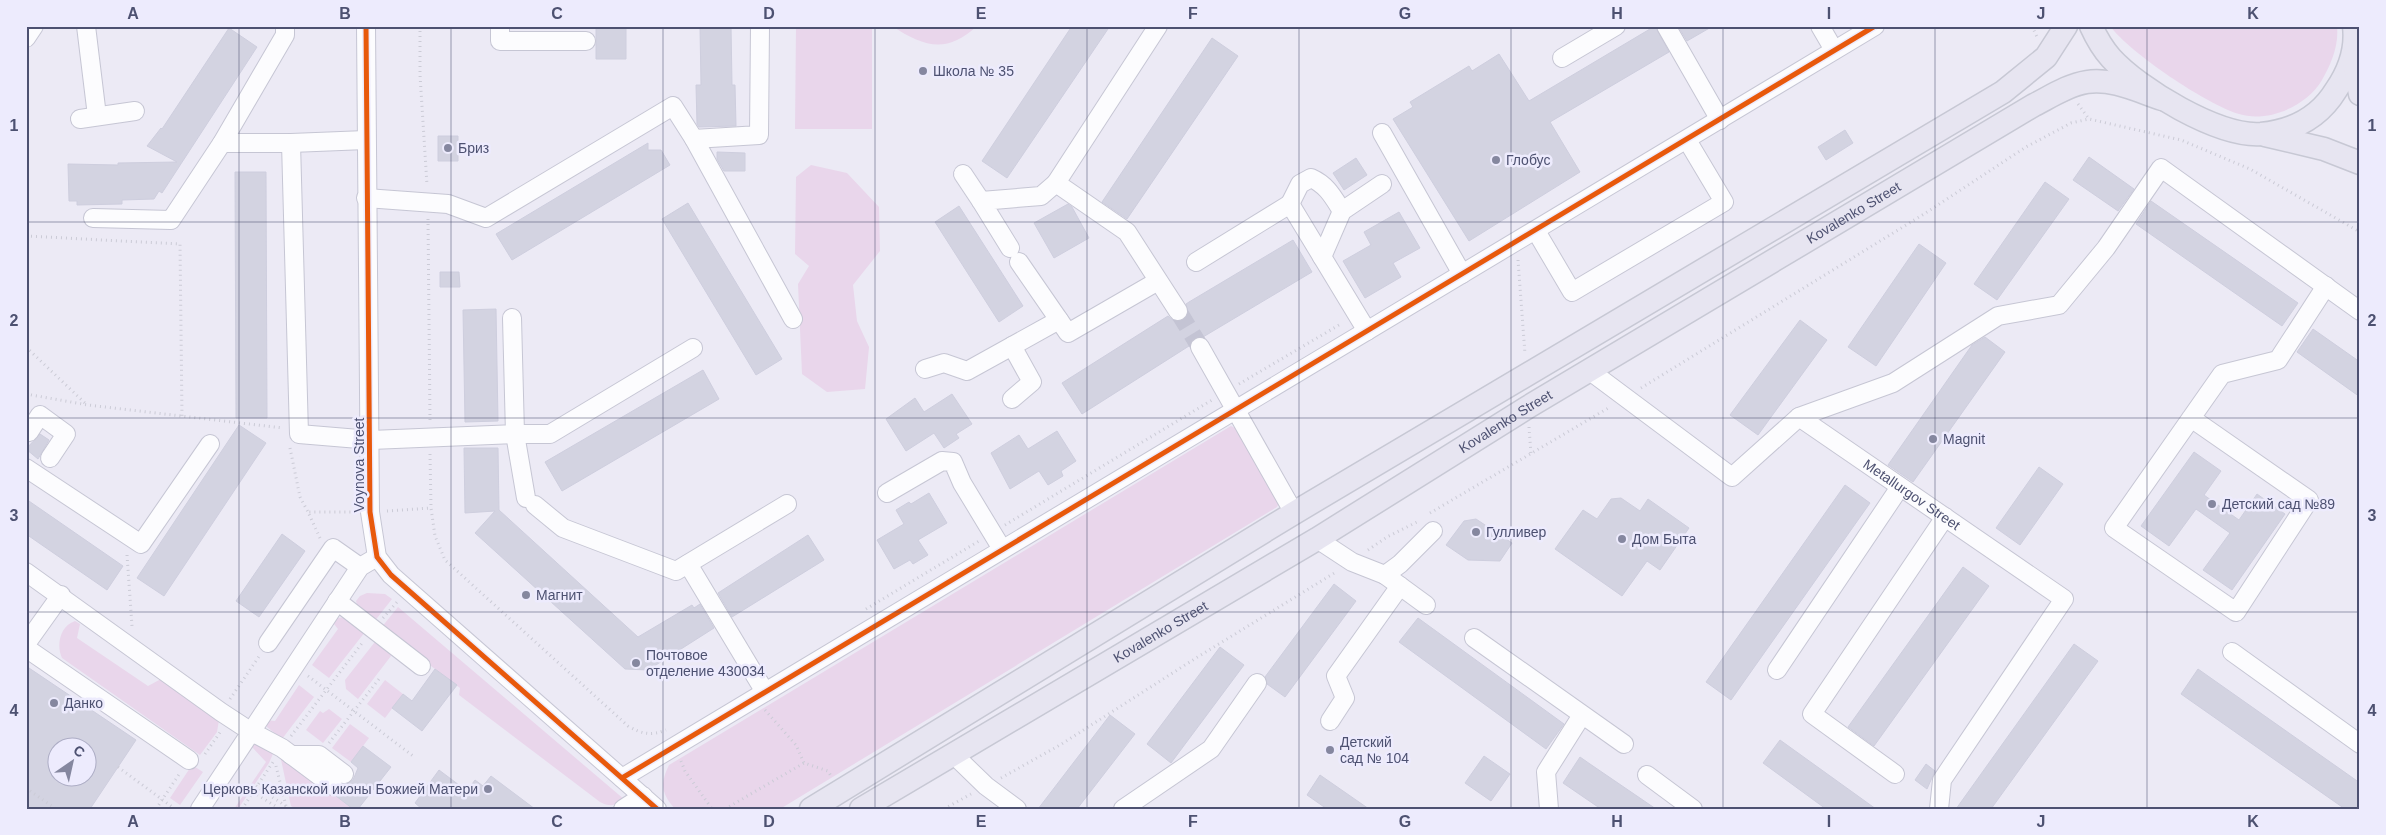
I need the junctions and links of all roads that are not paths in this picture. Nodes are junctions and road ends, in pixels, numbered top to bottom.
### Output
1 (34, 26) edge
2 (86, 26) edge
3 (285, 26) edge
4 (366, 26) edge
5 (500, 26) edge
6 (760, 26) edge
7 (1158, 26) edge
8 (1616, 26) edge
9 (1666, 26) edge
10 (1820, 26) edge
11 (1875, 26) edge
12 (2066, 26) edge
13 (2354, 26) edge
14 (2090, 29) edge
15 (26, 38) edge
16 (586, 41) dead end
17 (1834, 50) junction
18 (2353, 55) junction
19 (1562, 58) dead end
20 (2360, 94) edge
21 (2162, 99) junction
22 (135, 111) dead end
23 (1720, 120) junction
24 (1382, 133) dead end
25 (2259, 134) junction
26 (694, 139) junction
27 (366, 140) junction
28 (1687, 140) junction
29 (291, 143) junction
30 (222, 144) junction
31 (2360, 163) edge
32 (963, 174) dead end
33 (1056, 183) junction
34 (1382, 184) dead end
35 (366, 198) junction
36 (981, 201) junction
37 (1290, 204) junction
38 (1342, 212) junction
39 (93, 218) dead end
40 (1536, 231) junction
41 (1322, 257) junction
42 (1196, 262) dead end
43 (1462, 274) junction
44 (1158, 281) junction
45 (2326, 286) junction
46 (2360, 311) edge
47 (1178, 312) tunnel mouth
48 (512, 318) dead end
49 (793, 319) dead end
50 (1059, 320) junction
51 (1367, 331) junction
52 (1012, 346) junction
53 (1576, 346) junction
54 (1200, 347) tunnel mouth
55 (693, 348) dead end
56 (925, 369) dead end
57 (1590, 371) junction
58 (1012, 399) dead end
59 (1234, 410) junction
60 (1799, 417) junction
61 (2191, 418) junction
62 (26, 430) edge
63 (515, 434) junction
64 (371, 440) junction
65 (210, 444) dead end
66 (50, 458) dead end
67 (26, 468) edge
68 (1900, 487) junction
69 (887, 493) dead end
70 (787, 504) dead end
71 (1294, 513) junction
72 (1945, 517) junction
73 (1433, 531) dead end
74 (1317, 539) junction
75 (1002, 549) junction
76 (377, 557) junction
77 (688, 564) junction
78 (360, 567) junction
79 (26, 572) edge
80 (1385, 575) junction
81 (1400, 586) junction
82 (61, 596) junction
83 (337, 601) junction
84 (1426, 605) dead end
85 (1474, 638) dead end
86 (268, 643) dead end
87 (26, 644) edge
88 (26, 648) edge
89 (2232, 652) dead end
90 (421, 666) dead end
91 (1777, 670) dead end
92 (1257, 683) dead end
93 (760, 695) junction
94 (1582, 715) junction
95 (1330, 721) dead end
96 (250, 731) junction
97 (940, 732) junction
98 (1624, 744) dead end
99 (2360, 744) edge
100 (953, 754) junction
101 (291, 755) junction
102 (189, 760) road end
103 (1895, 774) dead end
104 (1647, 775) dead end
105 (622, 778) junction
106 (643, 796) junction
107 (200, 809) edge
108 (623, 809) edge
109 (656, 809) edge
110 (811, 809) edge
111 (862, 809) edge
112 (1016, 809) edge
113 (1124, 809) edge
114 (1549, 809) edge
115 (1693, 809) edge
116 (1939, 809) edge

1 - 15 street
2 - 22 street
3 - 30 street
4 - 27 street, Voynova Street
5 - 16 street
6 - 26 street
7 - 33 street
8 - 19 street
9 - 23 street
10 - 17 street
11 - 17 street
12 - 53 main road, Kovalenko Street
13 - 18 main road
14 - 21 main road
17 - 23 street
18 - 20 main road
18 - 25 main road
21 - 25 main road
21 - 57 main road, Kovalenko Street
23 - 28 street
24 - 43 street
25 - 31 main road
26 - 35 street
26 - 49 street
27 - 29 street
27 - 35 street, Voynova Street
28 - 40 street
28 - 40 street
29 - 30 street
29 - 64 street
30 - 39 street
32 - 36 street
33 - 36 street
33 - 44 street
34 - 38 street
35 - 64 street, Voynova Street
36 - 50 street
37 - 38 street
37 - 41 street
37 - 42 street
38 - 41 street
40 - 43 street
41 - 51 street
43 - 51 street
44 - 47 street
44 - 50 street
45 - 46 street
45 - 60 street
45 - 61 street
48 - 63 street
50 - 52 street
51 - 59 street
52 - 56 street
52 - 58 street
53 - 57 main road
53 - 71 main road, Kovalenko Street
54 - 59 street
55 - 63 street
57 - 60 street
57 - 74 main road, Kovalenko Street
59 - 71 street
59 - 75 street
60 - 68 street, Metallurgov Street
61 - 61 street
62 - 66 street
63 - 64 street
63 - 77 street
64 - 76 street, Voynova Street
65 - 67 street
68 - 72 street, Metallurgov Street
68 - 91 street
69 - 75 street
70 - 77 street
71 - 74 main road
71 - 97 main road, Kovalenko Street
72 - 103 street
72 - 116 street, Metallurgov Street
73 - 80 street
74 - 80 street
74 - 100 main road, Kovalenko Street
75 - 93 street
76 - 78 street
76 - 105 street, Voynova Street
77 - 93 street
78 - 83 street
78 - 86 street
79 - 82 street
80 - 81 street
81 - 84 street
81 - 95 street
82 - 87 street
82 - 96 street
83 - 90 street
83 - 96 street
85 - 94 street
88 - 102 street
89 - 99 street
92 - 113 street
93 - 105 street
94 - 98 street
94 - 114 street
96 - 101 street
96 - 107 street
97 - 100 main road
97 - 110 main road, Kovalenko Street
100 - 111 main road, Kovalenko Street
100 - 112 street
101 - 101 street
104 - 115 street
105 - 106 street, Voynova Street
106 - 108 street
106 - 109 street, Voynova Street

